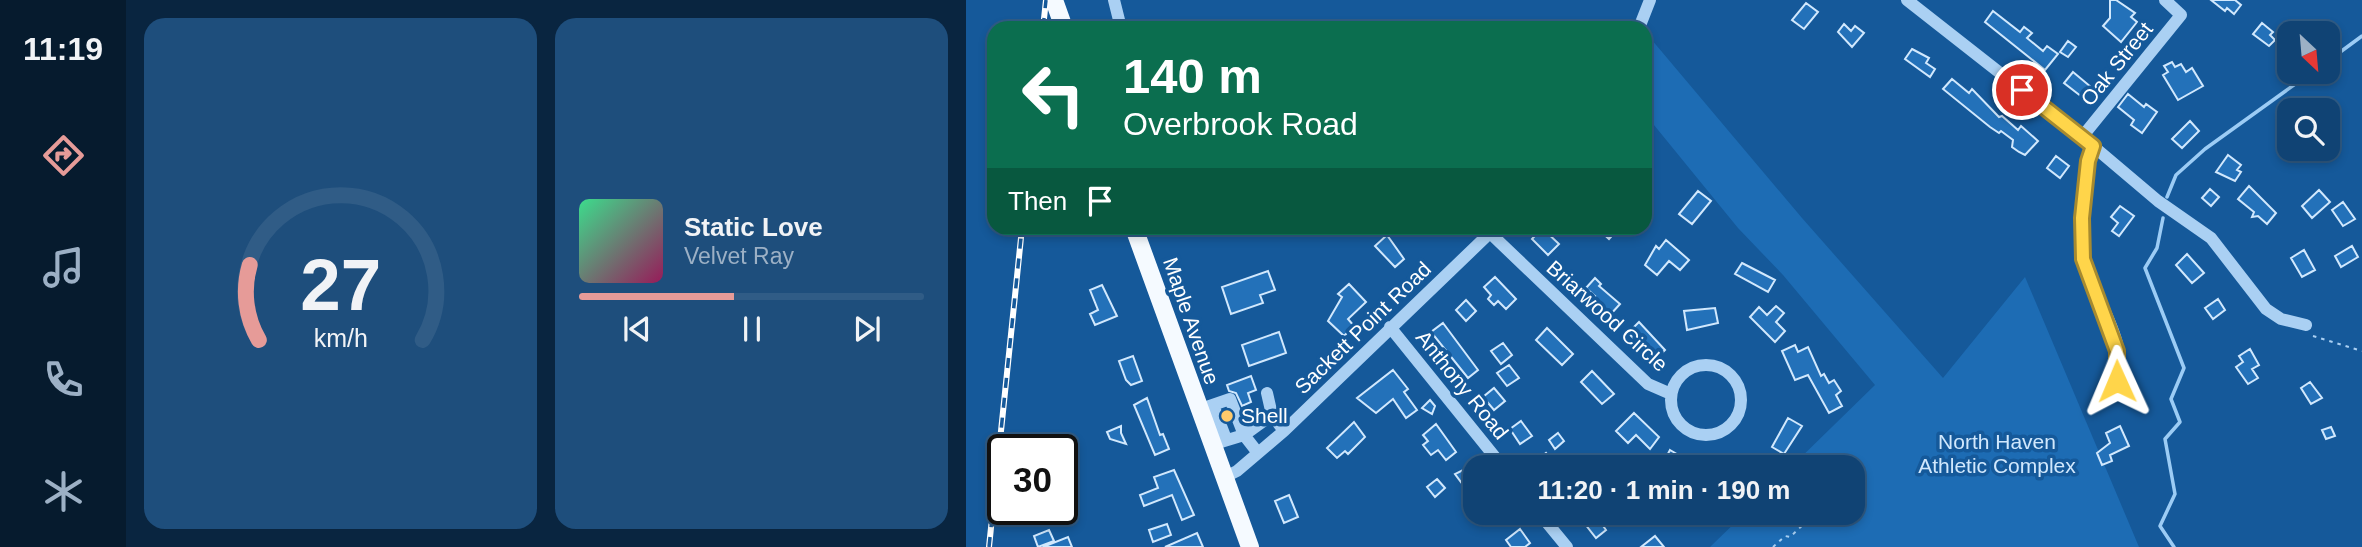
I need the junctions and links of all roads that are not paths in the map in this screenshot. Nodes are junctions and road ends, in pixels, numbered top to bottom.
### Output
1 (1114, 0) edge
2 (1650, 0) edge
3 (1907, 0) edge
4 (2165, 0) edge
5 (1055, 3) edge
6 (1061, 21) edge
7 (1119, 21) edge
8 (1642, 21) edge
9 (2082, 137) junction
10 (2093, 146) junction
11 (1137, 235) edge
12 (1487, 235) edge
13 (1497, 235) edge
14 (1390, 327) junction
15 (2308, 330) road end
16 (2112, 389) dead end
17 (1267, 393) dead end
18 (1671, 394) junction
19 (1206, 407) junction
20 (1272, 415) junction
21 (1284, 431) junction
22 (1244, 435) junction
23 (1219, 442) junction
24 (1258, 453) junction
25 (1493, 455) edge
26 (1223, 478) junction
27 (1549, 525) edge
28 (1250, 547) edge
29 (1567, 547) edge

1 - 7 street
2 - 8 street
3 - 9 street
4 - 9 street, Oak Street
5 - 6 main road
9 - 10 street
10 - 15 street
10 - 16 street
11 - 19 main road, Maple Avenue
12 - 14 street, Sackett Point Road
13 - 18 street, Briarwood Circle
14 - 21 street, Sackett Point Road
14 - 25 street, Anthony Road
17 - 20 street
18 - 18 street, Briarwood Circle
19 - 22 street
19 - 23 main road, Maple Avenue
20 - 21 street
20 - 22 street
21 - 24 street, Sackett Point Road
22 - 23 street
22 - 24 street
23 - 26 main road, Maple Avenue
24 - 26 street, Sackett Point Road
26 - 28 main road, Maple Avenue
27 - 29 street

